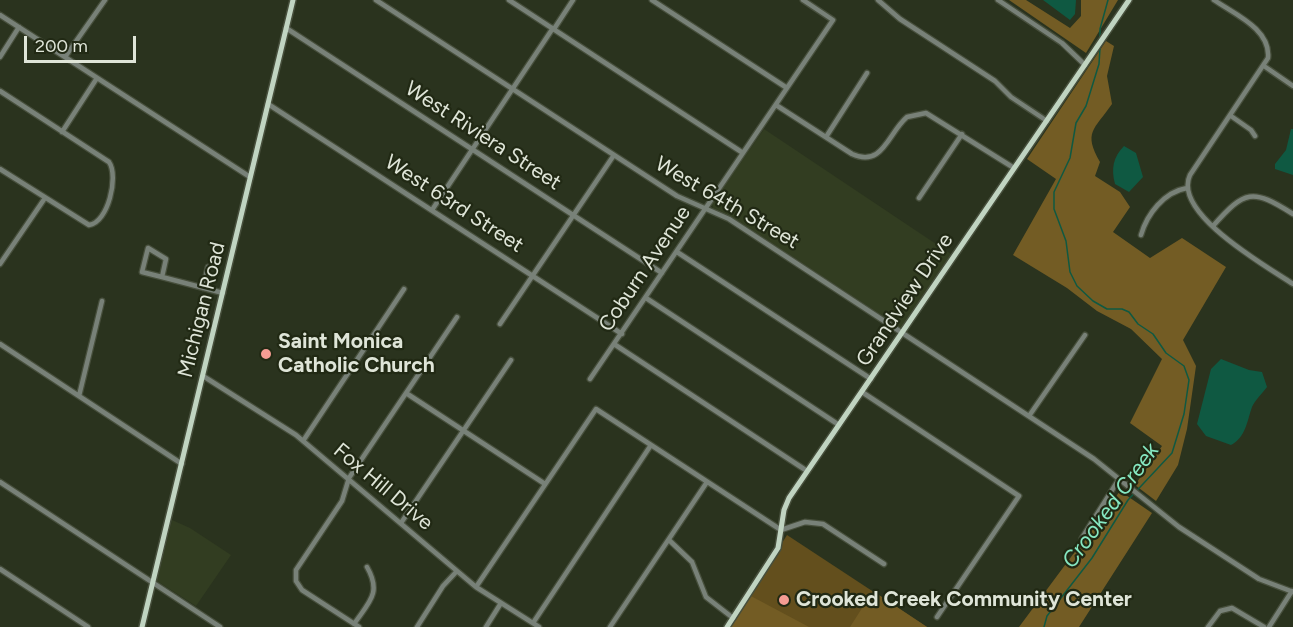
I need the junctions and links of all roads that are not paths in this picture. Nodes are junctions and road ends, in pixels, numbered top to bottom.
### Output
1 (105, 0) edge
2 (293, 0) edge
3 (376, 0) edge
4 (509, 0) edge
5 (573, 0) edge
6 (652, 0) edge
7 (803, 0) edge
8 (878, 0) edge
9 (998, 0) edge
10 (1129, 0) edge
11 (1214, 0) edge
12 (0, 15) edge
13 (19, 27) junction
14 (286, 28) junction
15 (553, 29) junction
16 (0, 57) edge
17 (65, 57) junction
18 (1085, 65) junction
19 (1264, 66) junction
20 (867, 74) dead end
21 (97, 78) junction
22 (1293, 86) edge
23 (788, 88) junction
24 (513, 89) junction
25 (0, 92) edge
26 (268, 104) junction
27 (776, 105) junction
28 (1231, 116) junction
29 (1047, 121) junction
30 (62, 132) junction
31 (962, 134) junction
32 (1255, 136) dead end
33 (826, 137) junction
34 (473, 150) junction
35 (743, 153) junction
36 (614, 154) junction
37 (1014, 168) junction
38 (0, 169) edge
39 (250, 177) junction
40 (1186, 188) junction
41 (45, 198) junction
42 (919, 198) dead end
43 (432, 210) junction
44 (706, 210) junction
45 (1293, 214) edge
46 (574, 215) junction
47 (1213, 226) junction
48 (1141, 235) dead end
49 (677, 252) junction
50 (0, 264) edge
51 (208, 267) dead end
52 (662, 273) junction
53 (533, 275) junction
54 (162, 278) junction
55 (1293, 284) edge
56 (203, 288) junction
57 (404, 289) dead end
58 (223, 293) junction
59 (646, 298) junction
60 (102, 302) dead end
61 (457, 317) dead end
62 (500, 324) dead end
63 (903, 332) junction
64 (621, 334) junction
65 (1085, 335) dead end
66 (0, 344) edge
67 (614, 344) junction
68 (511, 360) dead end
69 (203, 376) junction
70 (590, 379) dead end
71 (871, 379) junction
72 (862, 392) junction
73 (406, 393) junction
74 (79, 396) junction
75 (1029, 416) junction
76 (838, 425) junction
77 (463, 431) junction
78 (303, 441) junction
79 (651, 445) junction
80 (182, 464) junction
81 (807, 471) junction
82 (349, 478) junction
83 (1119, 479) junction
84 (0, 482) edge
85 (707, 482) junction
86 (545, 484) junction
87 (401, 523) junction
88 (781, 530) junction
89 (1082, 538) dead end
90 (669, 540) junction
91 (884, 564) dead end
92 (367, 567) dead end
93 (0, 569) edge
94 (457, 571) junction
95 (153, 583) junction
96 (476, 587) junction
97 (1293, 591) edge
98 (501, 603) junction
99 (937, 617) dead end
100 (733, 618) junction
101 (533, 623) junction
102 (356, 625) edge
103 (87, 627) edge
104 (142, 627) edge
105 (220, 627) edge
106 (417, 627) edge
107 (486, 627) edge
108 (539, 627) edge
109 (610, 627) edge
110 (727, 627) edge
111 (1208, 627) edge
112 (1264, 627) edge
113 (1269, 627) edge

1 - 17 street
2 - 14 main road, Michigan Road
3 - 24 street, West 64th Street
4 - 15 street
5 - 15 street
6 - 23 street
7 - 23 street, Coburn Avenue
8 - 29 street
9 - 18 street
10 - 18 main road, Grandview Drive
11 - 19 street
12 - 13 street
13 - 16 street
13 - 17 street
14 - 26 main road, Michigan Road
14 - 34 street, West Riviera Street
15 - 24 street
15 - 35 street
17 - 21 street
18 - 29 main road, Grandview Drive
19 - 22 street
19 - 28 street
20 - 33 street
21 - 30 street
21 - 39 street
23 - 27 street, Coburn Avenue
24 - 34 street
24 - 36 street, West 64th Street
25 - 30 street
26 - 39 main road, Michigan Road
26 - 43 street, West 63rd Street
27 - 33 street
27 - 35 street, Coburn Avenue
28 - 32 street
28 - 40 street
29 - 37 main road, Grandview Drive
30 - 41 street
31 - 33 street
31 - 37 street
31 - 42 street
34 - 43 street
34 - 46 street, West Riviera Street
35 - 44 street, Coburn Avenue
36 - 44 street, West 64th Street
36 - 46 street
37 - 63 main road, Grandview Drive
38 - 41 street
39 - 58 main road, Michigan Road
40 - 47 street
40 - 48 street
41 - 50 street
43 - 53 street, West 63rd Street
44 - 49 street, Coburn Avenue
44 - 63 street, West 64th Street
45 - 47 street
46 - 52 street, West Riviera Street
46 - 53 street
47 - 55 street
49 - 52 street, Coburn Avenue
49 - 71 street
51 - 56 street
52 - 59 street, Coburn Avenue
53 - 62 street
53 - 64 street, West 63rd Street
54 - 54 street
54 - 56 street
56 - 58 street
57 - 78 street
58 - 69 main road, Michigan Road
59 - 64 street, Coburn Avenue
59 - 76 street
60 - 74 street
61 - 73 street
63 - 71 main road, Grandview Drive
63 - 75 street, West 64th Street
64 - 67 street, Coburn Avenue
65 - 75 street
66 - 74 street
67 - 70 street, Coburn Avenue
67 - 81 street
68 - 77 street
69 - 78 street, Fox Hill Drive
69 - 80 main road, Michigan Road
71 - 72 main road, Grandview Drive
72 - 76 main road, Grandview Drive
72 - 99 street
73 - 77 street
73 - 82 street
74 - 80 street
75 - 83 street, West 64th Street
76 - 81 main road, Grandview Drive
77 - 86 street
77 - 87 street
78 - 82 street, Fox Hill Drive
79 - 85 street
79 - 86 street
79 - 101 street
80 - 95 main road, Michigan Road
81 - 88 main road, Grandview Drive
82 - 87 street, Fox Hill Drive
82 - 102 street
83 - 89 street
83 - 97 street, West 64th Street
84 - 95 street
85 - 88 street
85 - 90 street
86 - 96 street
87 - 94 street, Fox Hill Drive
88 - 91 street
88 - 100 main road, Grandview Drive
90 - 100 street
90 - 109 street
92 - 102 street
93 - 103 street
94 - 96 street, Fox Hill Drive
94 - 106 street
95 - 104 main road, Michigan Road
95 - 105 street
96 - 98 street, Fox Hill Drive
97 - 113 street
98 - 101 street, Fox Hill Drive
98 - 107 street
100 - 110 main road, Grandview Drive
101 - 108 street, Fox Hill Drive
111 - 112 street

